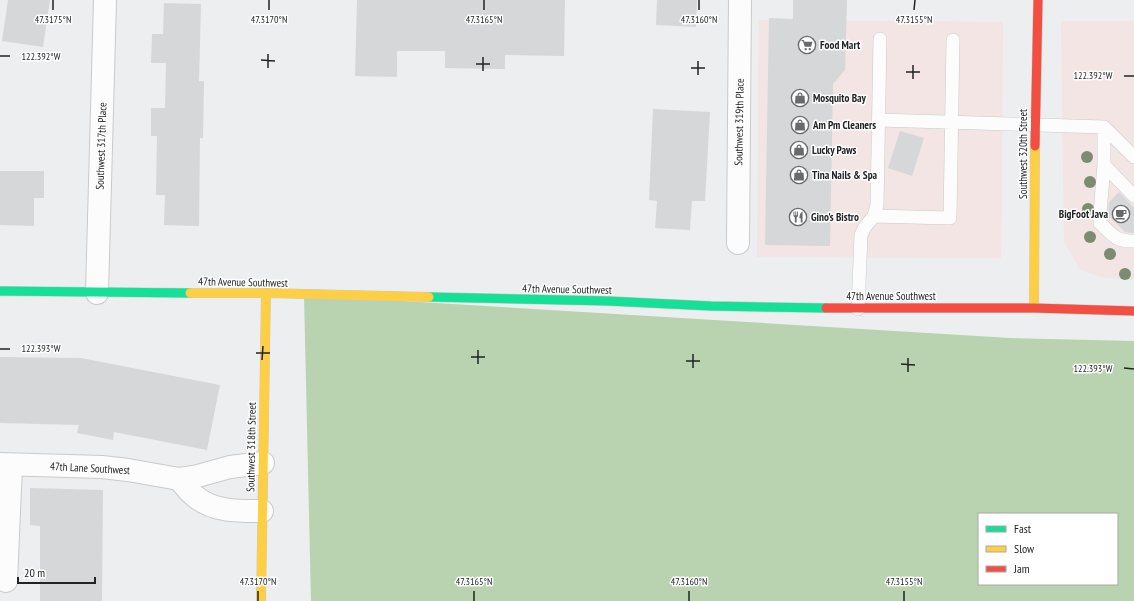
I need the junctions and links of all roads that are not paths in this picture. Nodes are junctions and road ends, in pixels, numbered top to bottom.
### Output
1 (105, 0) edge
2 (740, 0) edge
3 (1038, 0) edge
4 (880, 39) dead end
5 (953, 40) dead end
6 (879, 120) junction
7 (952, 122) junction
8 (1035, 124) junction
9 (1104, 127) junction
10 (1134, 157) edge
11 (1104, 164) junction
12 (1134, 196) edge
13 (874, 216) junction
14 (1134, 241) edge
15 (738, 243) dead end
16 (0, 291) edge
17 (97, 293) junction
18 (266, 293) junction
19 (1034, 308) junction
20 (858, 309) junction
21 (1134, 311) edge
22 (263, 463) junction
23 (5, 464) edge
24 (179, 479) junction
25 (262, 511) junction
26 (6, 581) dead end
27 (261, 601) edge

1 - 17 street, Southwest 317th Place
2 - 15 street, Southwest 319th Place
3 - 8 main road, Southwest 320th Street
4 - 6 lane
5 - 7 lane
6 - 7 lane
6 - 13 lane
7 - 8 lane
7 - 13 lane
8 - 9 lane
8 - 19 main road, Southwest 320th Street
9 - 10 lane
9 - 11 lane
11 - 12 lane
11 - 14 lane
13 - 20 lane
16 - 17 main road, 47th Avenue Southwest
17 - 18 main road, 47th Avenue Southwest
18 - 20 main road, 47th Avenue Southwest
18 - 22 main road, Southwest 318th Street
19 - 20 main road, 47th Avenue Southwest
19 - 21 main road, 47th Avenue Southwest
22 - 24 street, 47th Lane Southwest
22 - 25 main road, Southwest 318th Street
23 - 24 street, 47th Lane Southwest
23 - 26 street
24 - 25 street
25 - 27 main road, Southwest 318th Street

